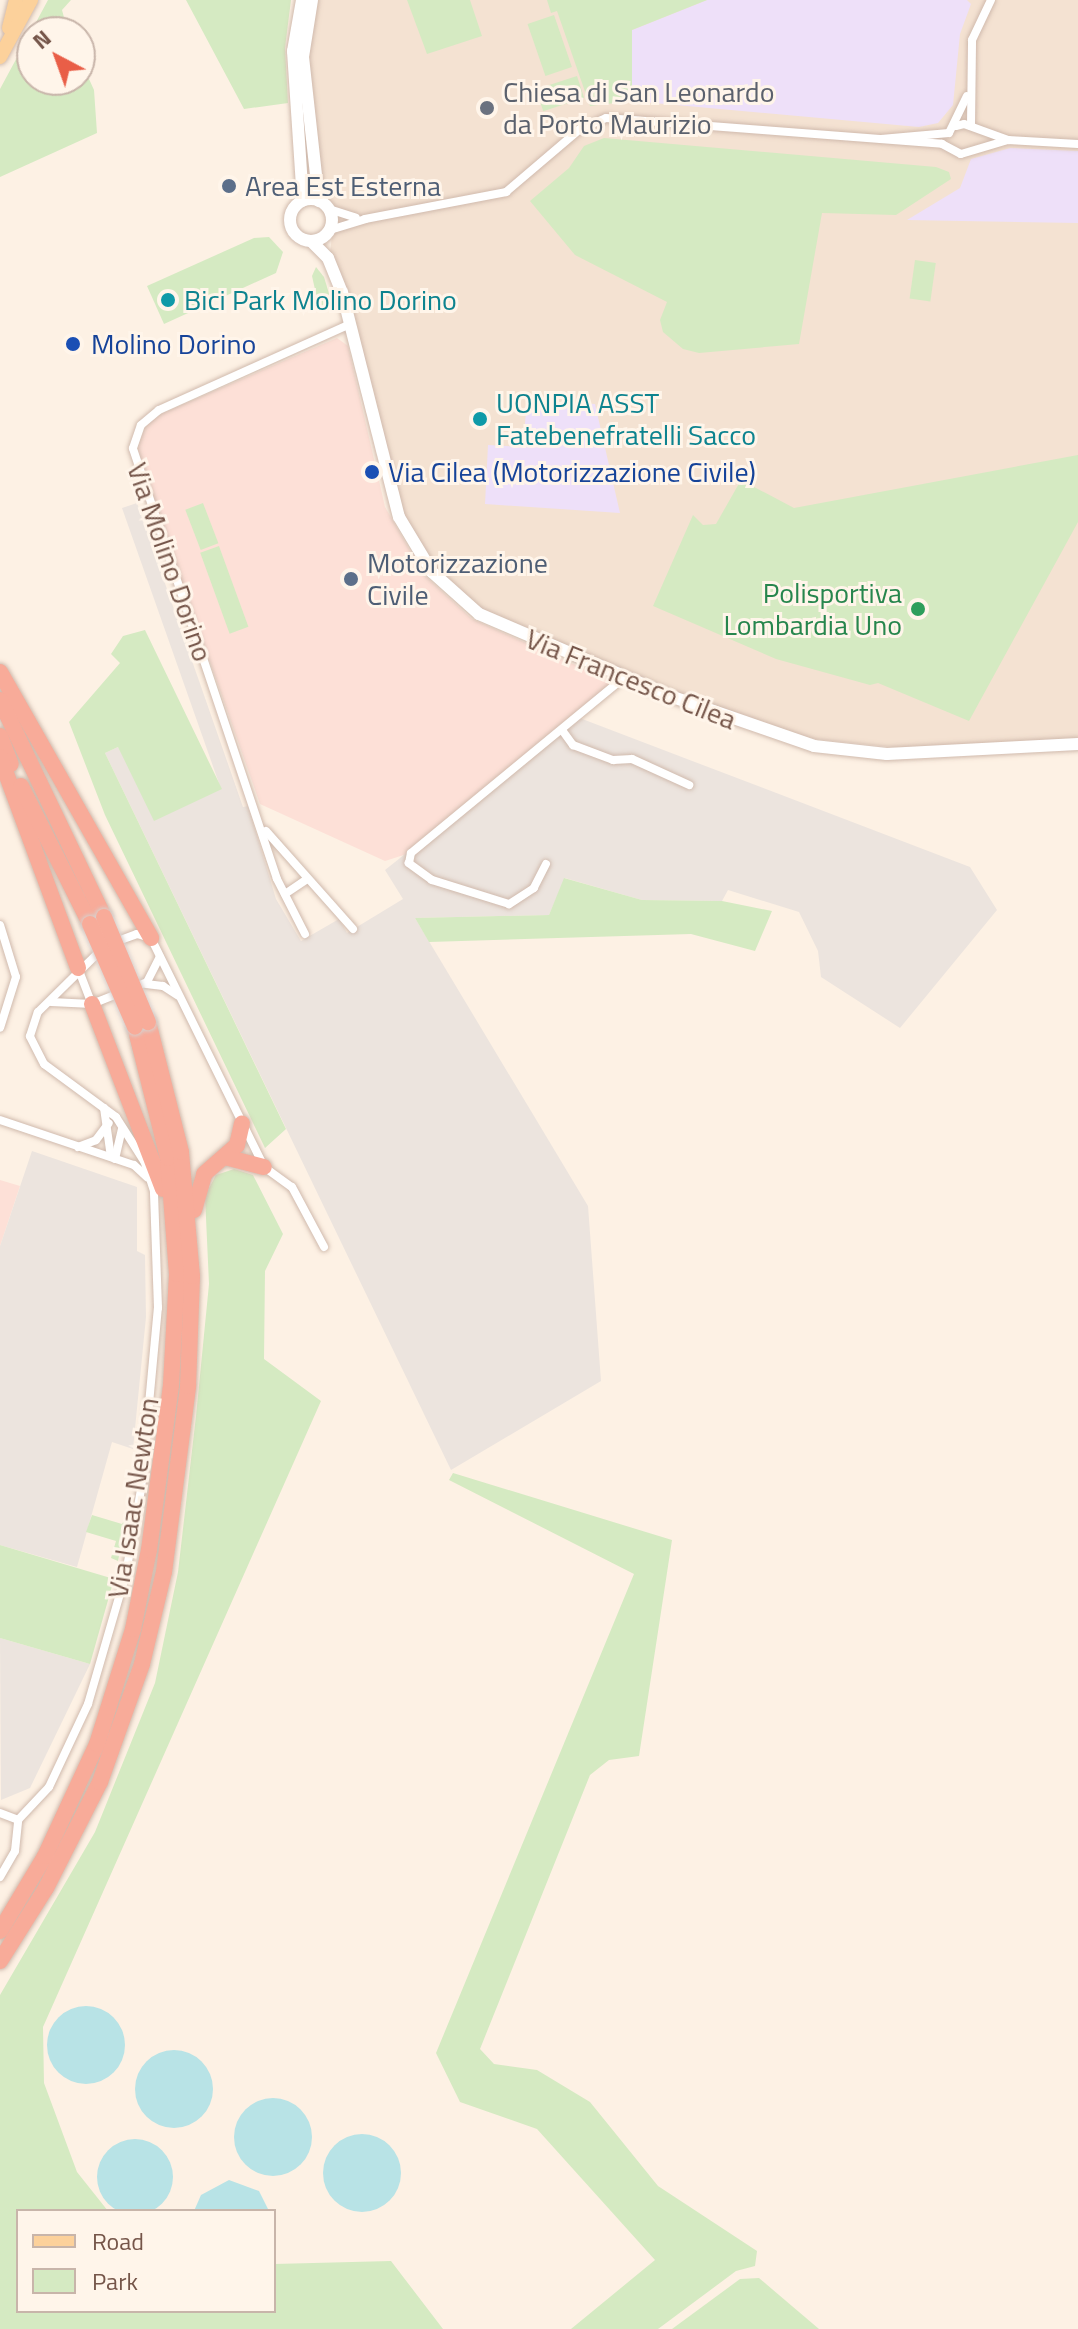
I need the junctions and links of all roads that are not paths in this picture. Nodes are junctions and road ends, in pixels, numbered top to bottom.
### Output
1 (302, 0) edge
2 (312, 0) edge
3 (991, 0) edge
4 (27, 1) edge
5 (1, 56) edge
6 (968, 92) junction
7 (973, 128) junction
8 (952, 130) junction
9 (872, 140) junction
10 (1008, 140) junction
11 (1078, 144) edge
12 (956, 152) junction
13 (971, 152) junction
14 (303, 201) junction
15 (324, 205) junction
16 (365, 219) junction
17 (329, 231) junction
18 (311, 241) junction
19 (330, 263) junction
20 (350, 324) junction
21 (0, 672) edge
22 (623, 678) junction
23 (0, 700) edge
24 (562, 730) junction
25 (0, 736) edge
26 (1078, 744) edge
27 (0, 757) edge
28 (0, 778) edge
29 (689, 785) dead end
30 (263, 827) junction
31 (33, 847) junction
32 (546, 864) dead end
33 (307, 879) junction
34 (285, 894) junction
35 (97, 920) junction
36 (0, 925) edge
37 (353, 929) dead end
38 (305, 934) dead end
39 (151, 938) junction
40 (160, 956) junction
41 (78, 968) junction
42 (145, 984) junction
43 (179, 997) junction
44 (50, 1002) junction
45 (92, 1004) junction
46 (142, 1025) junction
47 (0, 1028) edge
48 (102, 1105) junction
49 (0, 1120) edge
50 (109, 1123) junction
51 (242, 1124) junction
52 (122, 1125) junction
53 (78, 1147) junction
54 (225, 1157) junction
55 (113, 1158) junction
56 (264, 1167) junction
57 (151, 1181) junction
58 (191, 1235) junction
59 (324, 1247) dead end
60 (177, 1274) junction
61 (0, 1813) edge
62 (18, 1820) junction
63 (0, 1877) edge
64 (0, 1931) edge
65 (0, 1961) edge

1 - 14 street
2 - 15 street
3 - 6 street
4 - 5 main road
6 - 7 street
6 - 8 street
7 - 8 street
7 - 10 street
7 - 13 street
8 - 9 street
8 - 12 street
9 - 12 street
9 - 16 street
10 - 11 street
10 - 13 street
12 - 13 street
14 - 15 street
14 - 18 street
15 - 16 street
15 - 17 street
16 - 17 street
17 - 18 street
17 - 19 street, Via Francesco Cilea
18 - 19 street, Via Francesco Cilea
19 - 20 street, Via Francesco Cilea
20 - 22 street, Via Francesco Cilea
20 - 30 street, Via Molino Dorino
21 - 39 highway
22 - 24 street
22 - 26 street, Via Francesco Cilea
23 - 35 highway
24 - 29 street
24 - 32 street
25 - 35 highway
27 - 31 highway
28 - 31 main road
30 - 33 street
30 - 34 street
31 - 41 highway
33 - 34 street
33 - 37 street
34 - 38 street
35 - 46 highway, bridge
36 - 47 street
39 - 40 street
39 - 41 street
40 - 42 street
40 - 43 street
41 - 44 street
41 - 45 street
42 - 43 street
42 - 45 street
43 - 51 street
44 - 45 street
44 - 48 street, Via Isaac Newton
45 - 60 highway
46 - 58 highway
46 - 60 highway
48 - 50 street
48 - 52 street, Via Isaac Newton
49 - 53 street
50 - 53 street
50 - 55 street
51 - 54 highway
51 - 56 street
52 - 55 street
52 - 57 street, Via Isaac Newton
53 - 55 street
54 - 56 highway
54 - 58 highway
55 - 57 street
56 - 59 street
57 - 62 street, Via Isaac Newton
58 - 65 highway
60 - 64 highway
61 - 62 street
62 - 63 street

